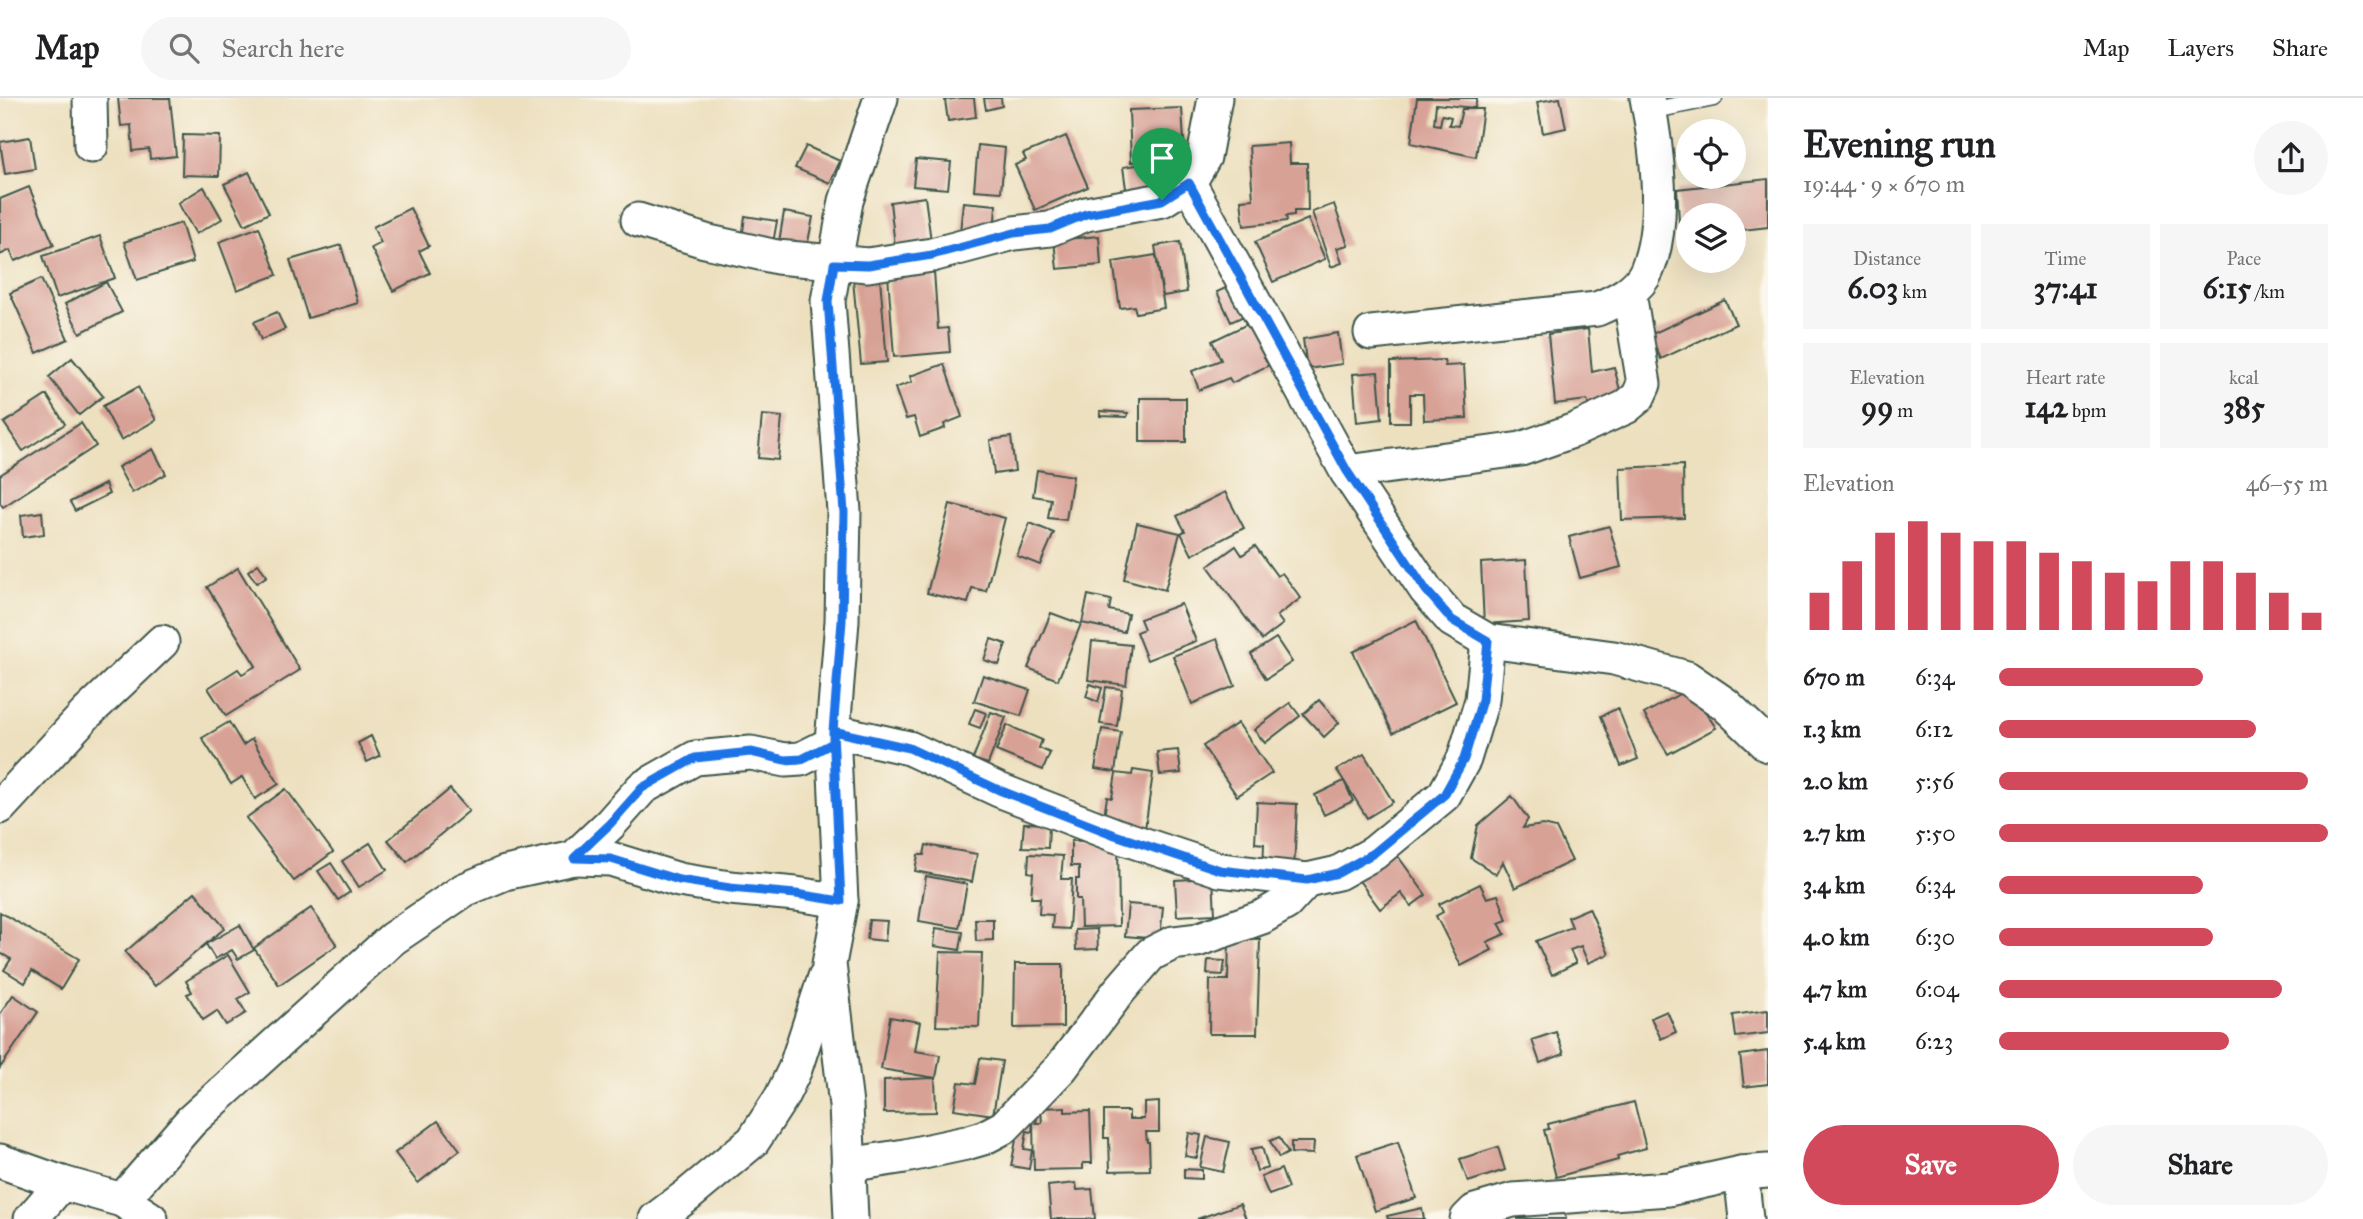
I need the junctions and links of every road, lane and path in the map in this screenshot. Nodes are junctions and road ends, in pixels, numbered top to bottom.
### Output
1 (90, 98) edge
2 (881, 98) edge
3 (1215, 98) edge
4 (1714, 98) edge
5 (1648, 105) edge
6 (91, 146) dead end
7 (1189, 183) junction
8 (638, 220) dead end
9 (834, 264) junction
10 (1629, 293) junction
11 (1371, 333) dead end
12 (1347, 471) junction
13 (1488, 641) junction
14 (162, 642) dead end
15 (833, 737) junction
16 (1768, 745) edge
17 (0, 807) edge
18 (574, 858) junction
19 (1307, 880) junction
20 (841, 901) junction
21 (829, 964) junction
22 (0, 1161) edge
23 (848, 1165) junction
24 (1755, 1172) edge
25 (62, 1183) junction
26 (122, 1199) junction
27 (31, 1219) edge
28 (151, 1219) edge
29 (656, 1219) edge
30 (850, 1219) edge
31 (1467, 1219) edge
32 (1746, 1219) edge

1 - 6 street
2 - 9 street
3 - 7 street
4 - 5 lane
5 - 10 street
7 - 9 street
7 - 12 street
8 - 9 street
9 - 15 street
10 - 11 street
10 - 12 street
12 - 13 street
13 - 16 street
13 - 19 street
14 - 17 street
15 - 18 street
15 - 19 street
15 - 20 street
18 - 20 street
18 - 26 street
19 - 23 street
20 - 21 street
21 - 23 street
21 - 29 street
22 - 25 street
23 - 30 street
24 - 31 street
24 - 32 street
25 - 26 street
25 - 27 street
26 - 28 street

